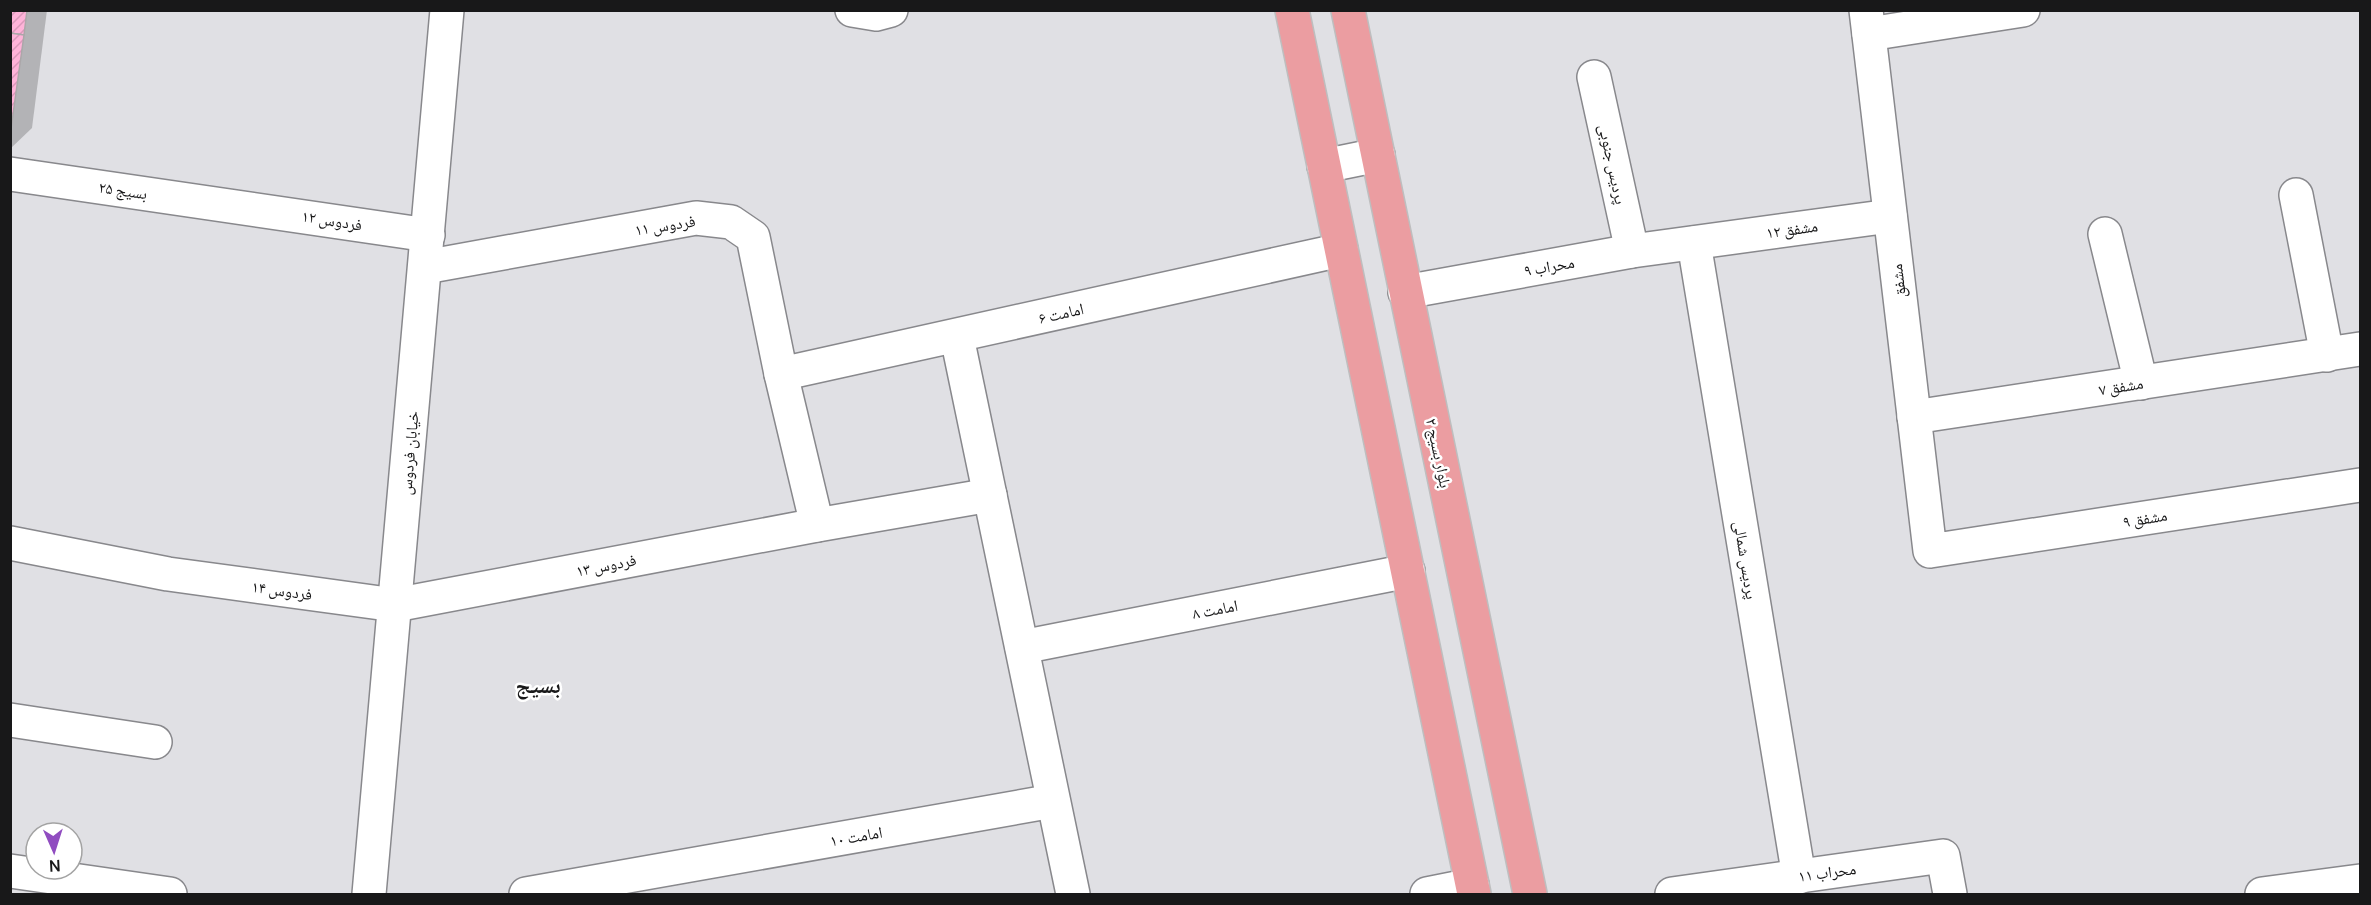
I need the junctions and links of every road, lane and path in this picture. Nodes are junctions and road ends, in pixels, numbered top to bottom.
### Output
1 (447, 10) edge
2 (1292, 10) edge
3 (1348, 10) edge
4 (2023, 10) edge
5 (1868, 22) edge
6 (1594, 77) dead end
7 (1378, 155) junction
8 (1324, 166) junction
9 (10, 174) edge
10 (2296, 195) dead end
11 (235, 205) joint
12 (1890, 216) junction
13 (2105, 234) dead end
14 (428, 235) junction
15 (1694, 243) junction
16 (1341, 250) junction
17 (1632, 251) junction
18 (425, 267) junction
19 (1405, 292) junction
20 (957, 337) junction
21 (2361, 350) edge
22 (2327, 355) junction
23 (781, 374) junction
24 (2141, 383) junction
25 (1914, 417) junction
26 (2361, 485) edge
27 (990, 495) junction
28 (817, 525) junction
29 (10, 543) edge
30 (1930, 551) joint
31 (1408, 571) junction
32 (395, 605) junction
33 (1022, 647) junction
34 (10, 720) edge
35 (155, 742) dead end
36 (1053, 801) junction
37 (10, 871) edge
38 (1799, 877) junction
39 (2361, 880) edge
40 (1473, 890) edge
41 (170, 894) edge
42 (369, 894) edge
43 (525, 894) edge
44 (1072, 894) edge
45 (1427, 894) edge
46 (1530, 894) edge
47 (1672, 894) edge
48 (1950, 894) edge
49 (2262, 894) edge

1 - 14 street, خیابان فردوس
2 - 8 main road
3 - 7 main road, بلوار بسیج ۲
4 - 5 street
5 - 12 street, مشفق
6 - 17 street, پردیس جنوبی
7 - 8 street
7 - 19 main road, بلوار بسیج ۲
8 - 16 main road
9 - 11 street, ۲۵ بسیج
10 - 22 street
11 - 14 street, فردوس ۱۲
12 - 15 street, مشفق ۱۲
12 - 25 street, مشفق
13 - 24 street
14 - 18 street, خیابان فردوس
15 - 17 street, محراب ۹
15 - 38 street, پردیس شمالی
16 - 20 street, امامت ۶
16 - 31 main road
17 - 19 street, محراب ۹
18 - 23 street, فردوس ۱۱
18 - 32 street, خیابان فردوس
19 - 46 main road, بلوار بسیج ۲
20 - 23 street, امامت ۶
20 - 27 street
21 - 22 street, مشفق ۷
22 - 24 street, مشفق ۷
23 - 28 street, فردوس ۱۱
24 - 25 street, مشفق ۷
25 - 30 street, مشفق
26 - 30 street, مشفق ۹
27 - 28 street
27 - 33 street
28 - 32 street, فردوس ۱۳
29 - 32 street, فردوس ۱۴
31 - 33 street, امامت ۸
31 - 40 main road
32 - 42 street, خیابان فردوس
33 - 36 street
34 - 35 street
36 - 43 street, امامت ۱۰
36 - 44 street
37 - 41 street
38 - 47 street, محراب ۱۱
38 - 48 street, محراب ۱۱
39 - 49 street
40 - 45 street

